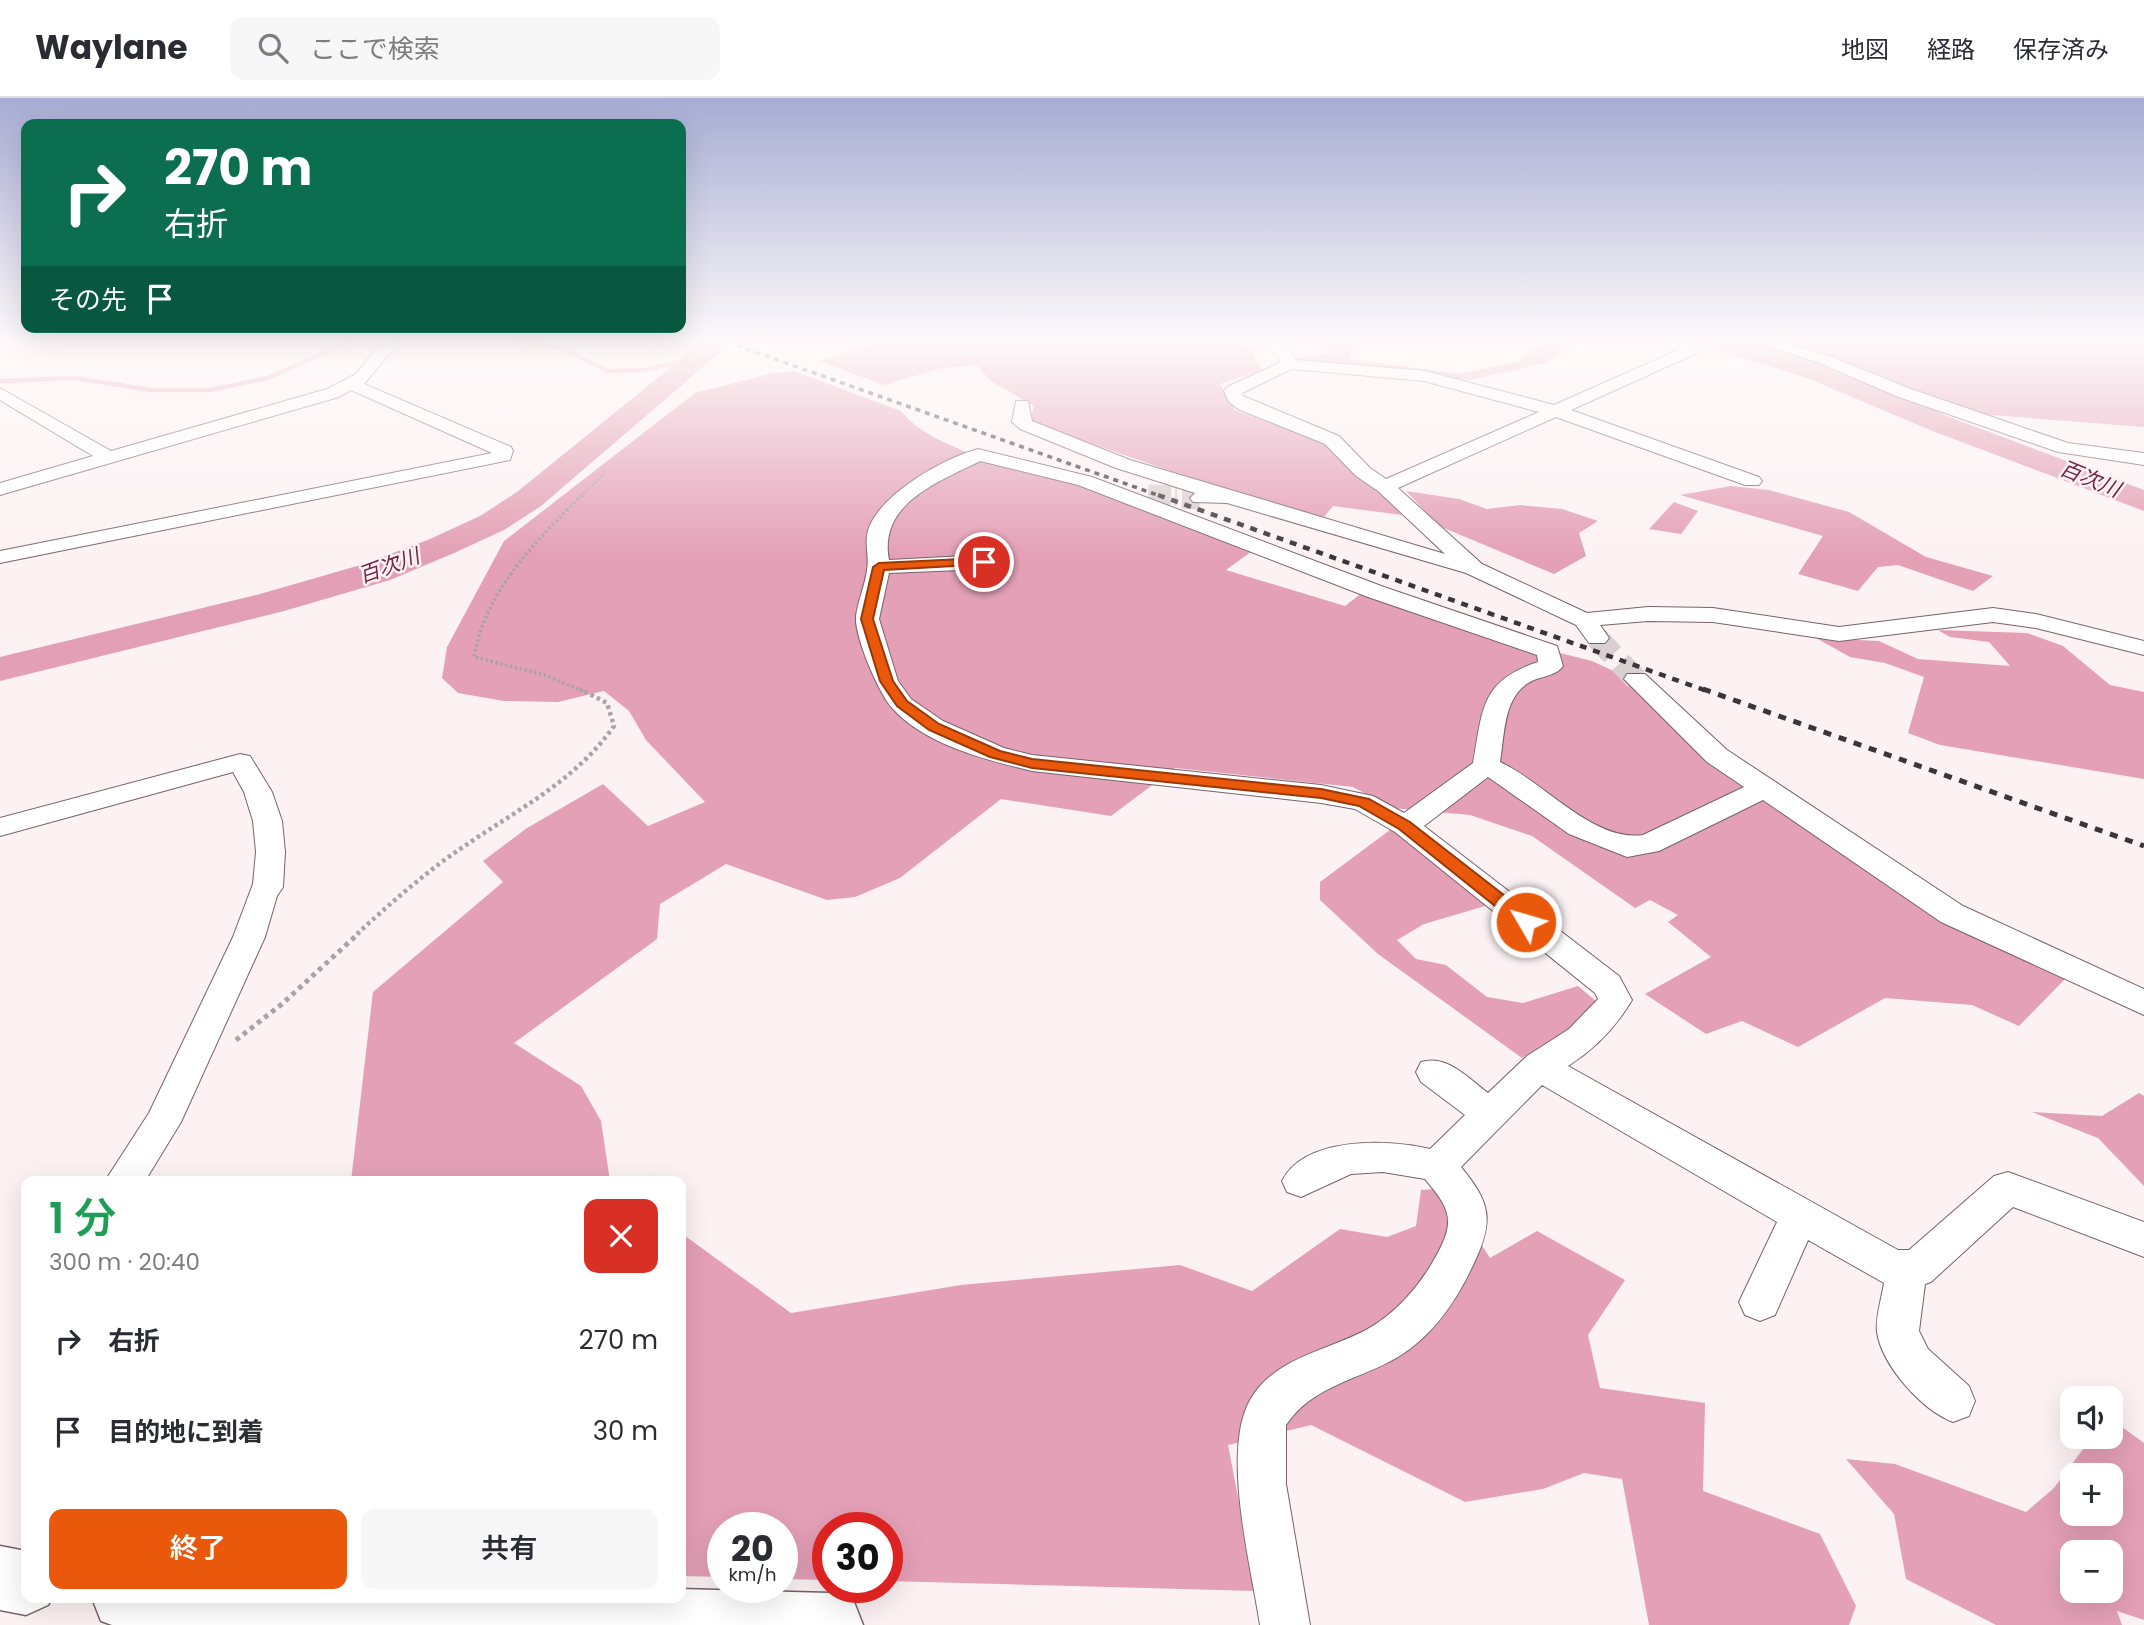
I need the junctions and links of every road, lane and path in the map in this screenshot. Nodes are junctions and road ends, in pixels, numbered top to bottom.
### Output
1 (34, 413) edge
2 (256, 413) edge
3 (418, 413) edge
4 (1022, 413) edge
5 (1265, 413) edge
6 (1546, 413) edge
7 (1562, 413) edge
8 (1965, 413) edge
9 (107, 457) junction
10 (2144, 459) edge
11 (604, 474) dead end
12 (1752, 481) dead end
13 (1385, 487) junction
14 (0, 489) edge
15 (1228, 497) junction
16 (1200, 498) tunnel mouth
17 (0, 558) edge
18 (984, 562) dead end
19 (879, 567) junction
20 (1474, 569) junction
21 (2144, 648) edge
22 (1636, 679) tunnel mouth
23 (1486, 766) junction
24 (1765, 788) junction
25 (1405, 826) junction
26 (0, 827) edge
27 (2144, 1003) edge
28 (232, 1049) dead end
29 (1539, 1066) junction
30 (1434, 1072) dead end
31 (1490, 1114) junction
32 (1437, 1166) junction
33 (127, 1176) edge
34 (1301, 1181) dead end
35 (1800, 1215) junction
36 (2144, 1241) edge
37 (1906, 1269) junction
38 (1760, 1302) dead end
39 (1953, 1401) dead end
40 (0, 1578) edge
41 (21, 1582) edge
42 (160, 1603) edge
43 (374, 1605) edge
44 (467, 1620) edge
45 (831, 1625) edge
46 (1285, 1625) edge

1 - 9 street
2 - 9 street
3 - 17 street
4 - 15 street
5 - 13 street
6 - 13 street
7 - 12 street
8 - 10 street
9 - 14 street
11 - 28 path
13 - 20 street
15 - 16 street
15 - 20 street
18 - 19 street
19 - 23 street
19 - 25 street
20 - 21 street
22 - 24 street
23 - 24 street
23 - 25 street
24 - 27 street
25 - 29 street
26 - 33 street
29 - 31 street
29 - 35 street
30 - 31 street
31 - 32 street
32 - 34 street
32 - 46 street
35 - 37 street
35 - 38 street
36 - 37 street
37 - 39 street
40 - 41 main road
42 - 43 main road
43 - 44 main road
44 - 45 main road

